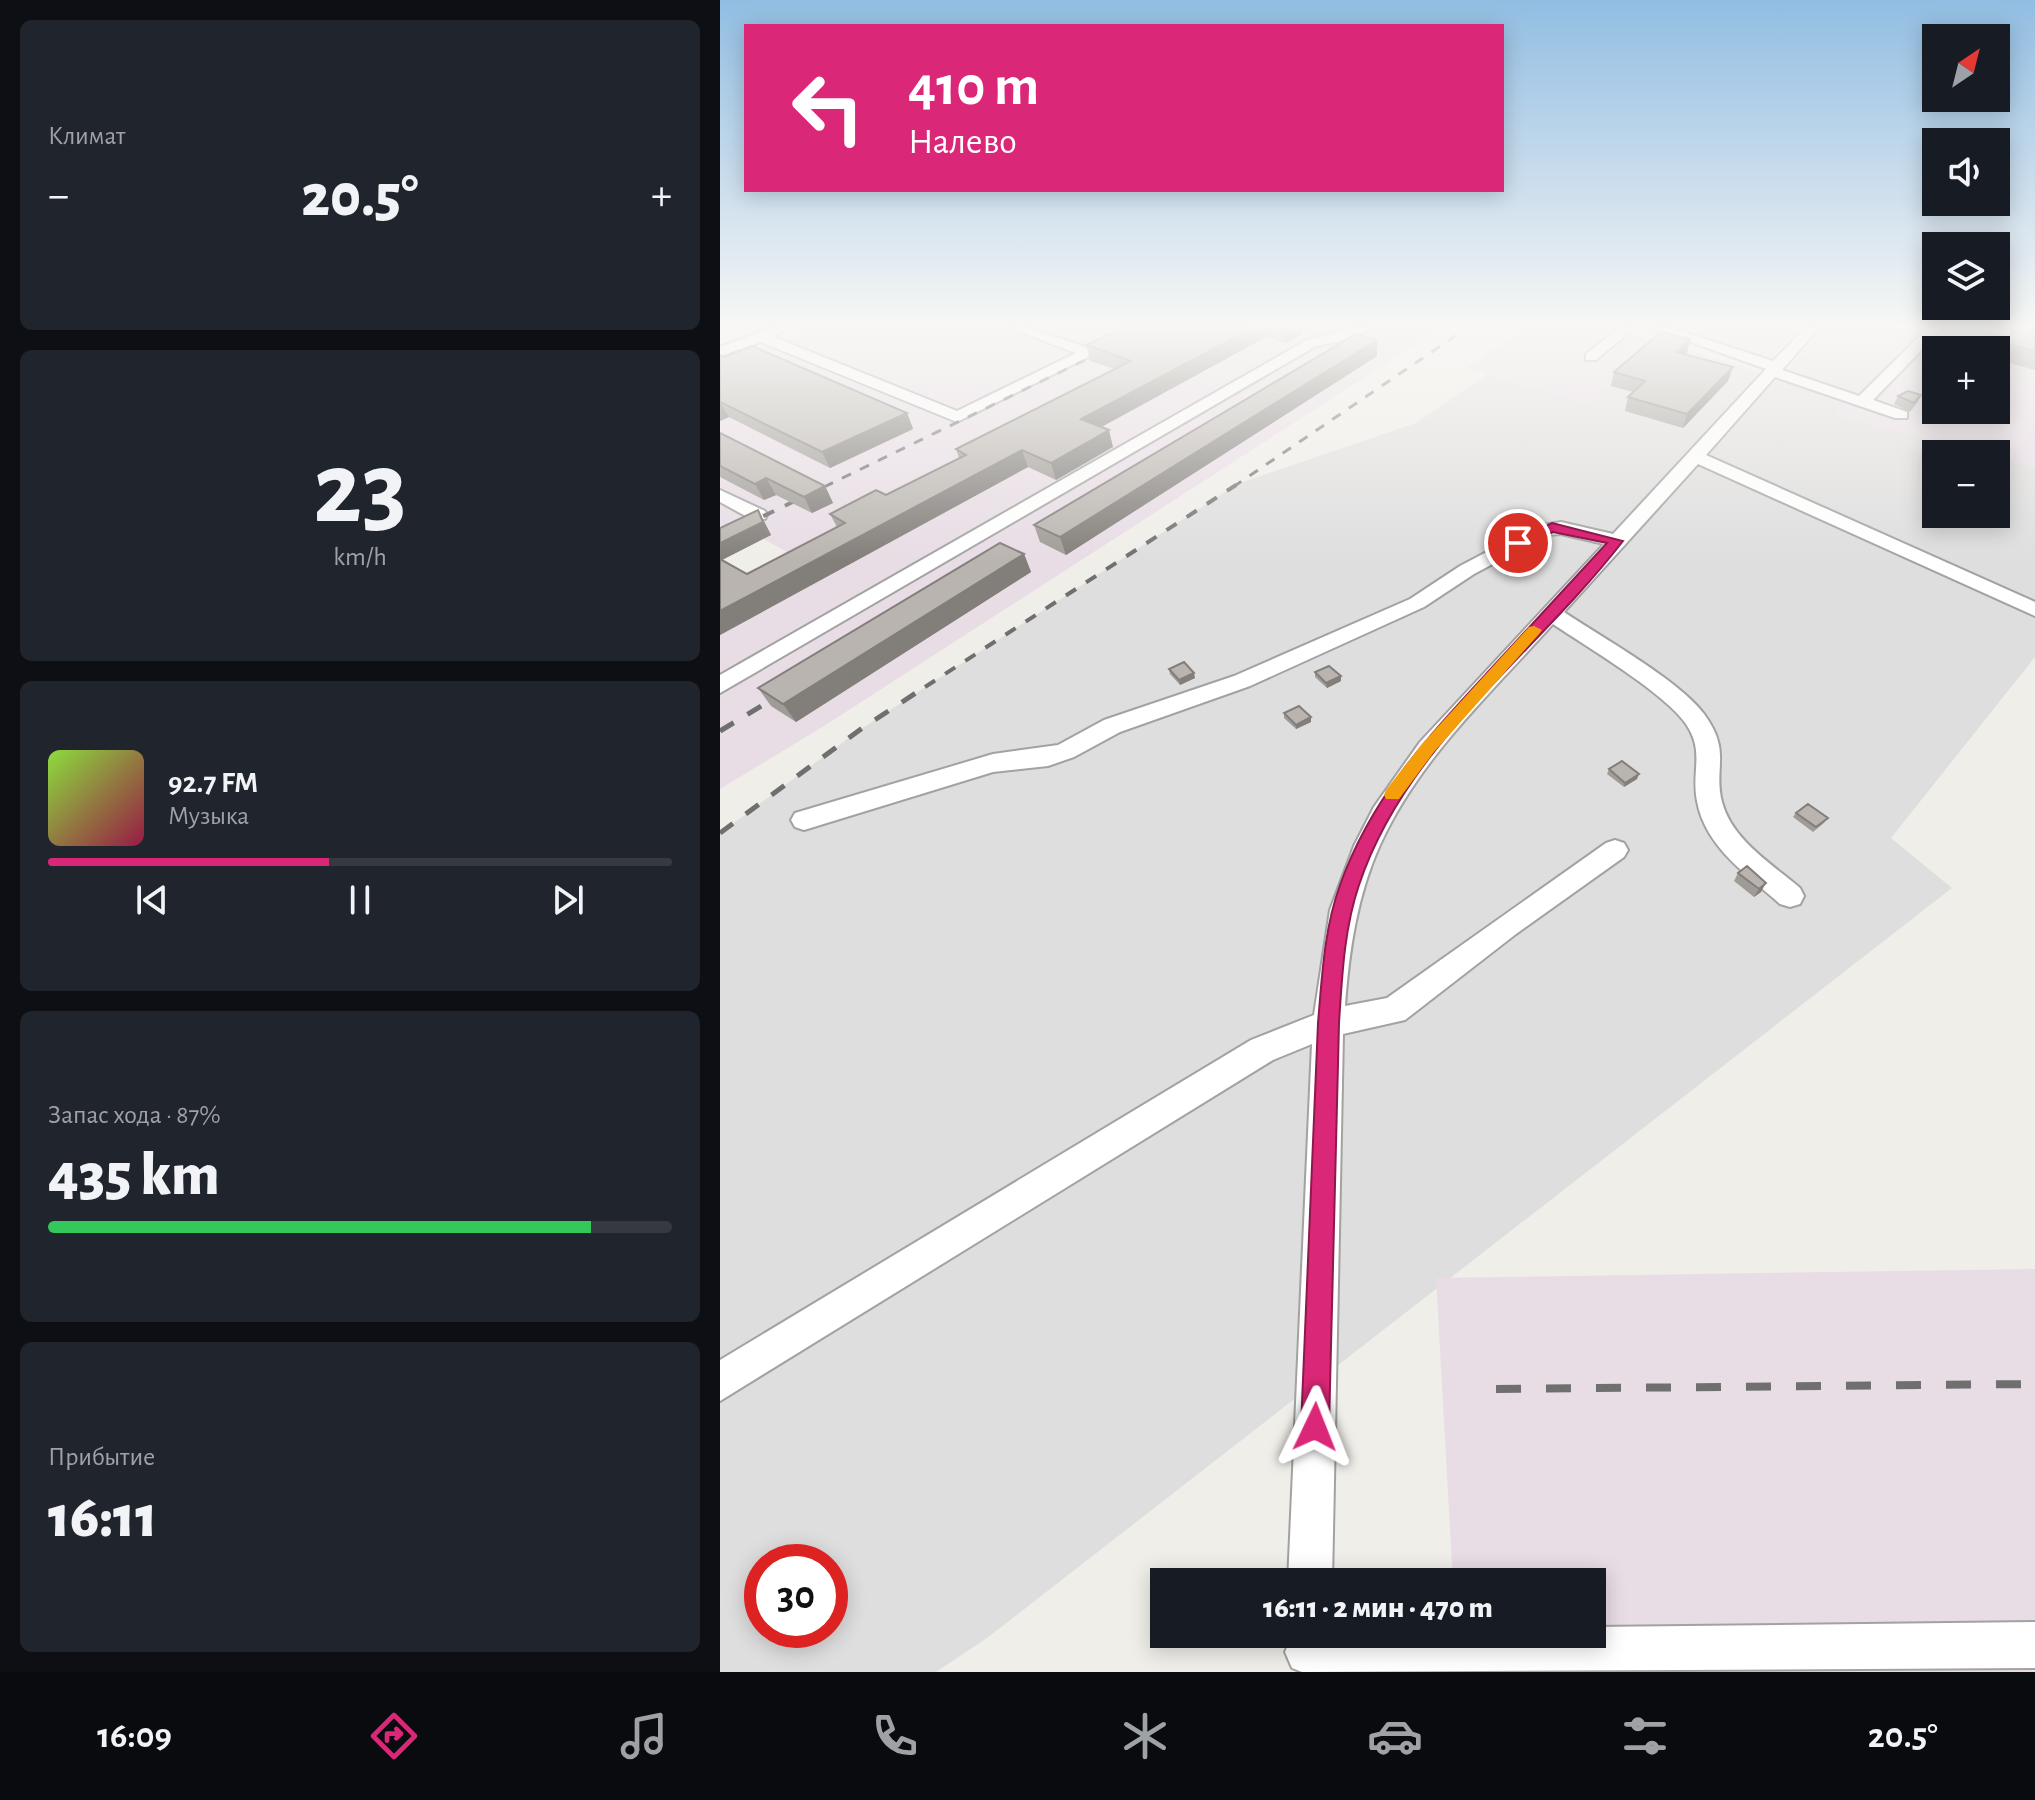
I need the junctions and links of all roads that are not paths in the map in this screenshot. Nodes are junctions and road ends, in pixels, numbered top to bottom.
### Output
1 (931, 406) edge
2 (980, 406) edge
3 (1203, 406) edge
4 (1740, 406) edge
5 (1874, 406) edge
6 (1901, 415) dead end
7 (1695, 456) junction
8 (720, 495) edge
9 (758, 515) edge
10 (1617, 541) junction
11 (2035, 610) edge
12 (1550, 612) junction
13 (720, 685) edge
14 (804, 820) dead end
15 (1615, 850) dead end
16 (1790, 896) dead end
17 (1328, 1023) junction
18 (720, 1382) edge
19 (1310, 1568) edge
20 (2035, 1645) edge
21 (1308, 1653) edge

1 - 2 street
3 - 13 street
4 - 7 street
5 - 6 street
7 - 10 street
7 - 11 street
8 - 9 street
10 - 12 street
10 - 14 street
12 - 16 street
12 - 17 street
15 - 17 street
17 - 18 street
17 - 19 street
20 - 21 street

